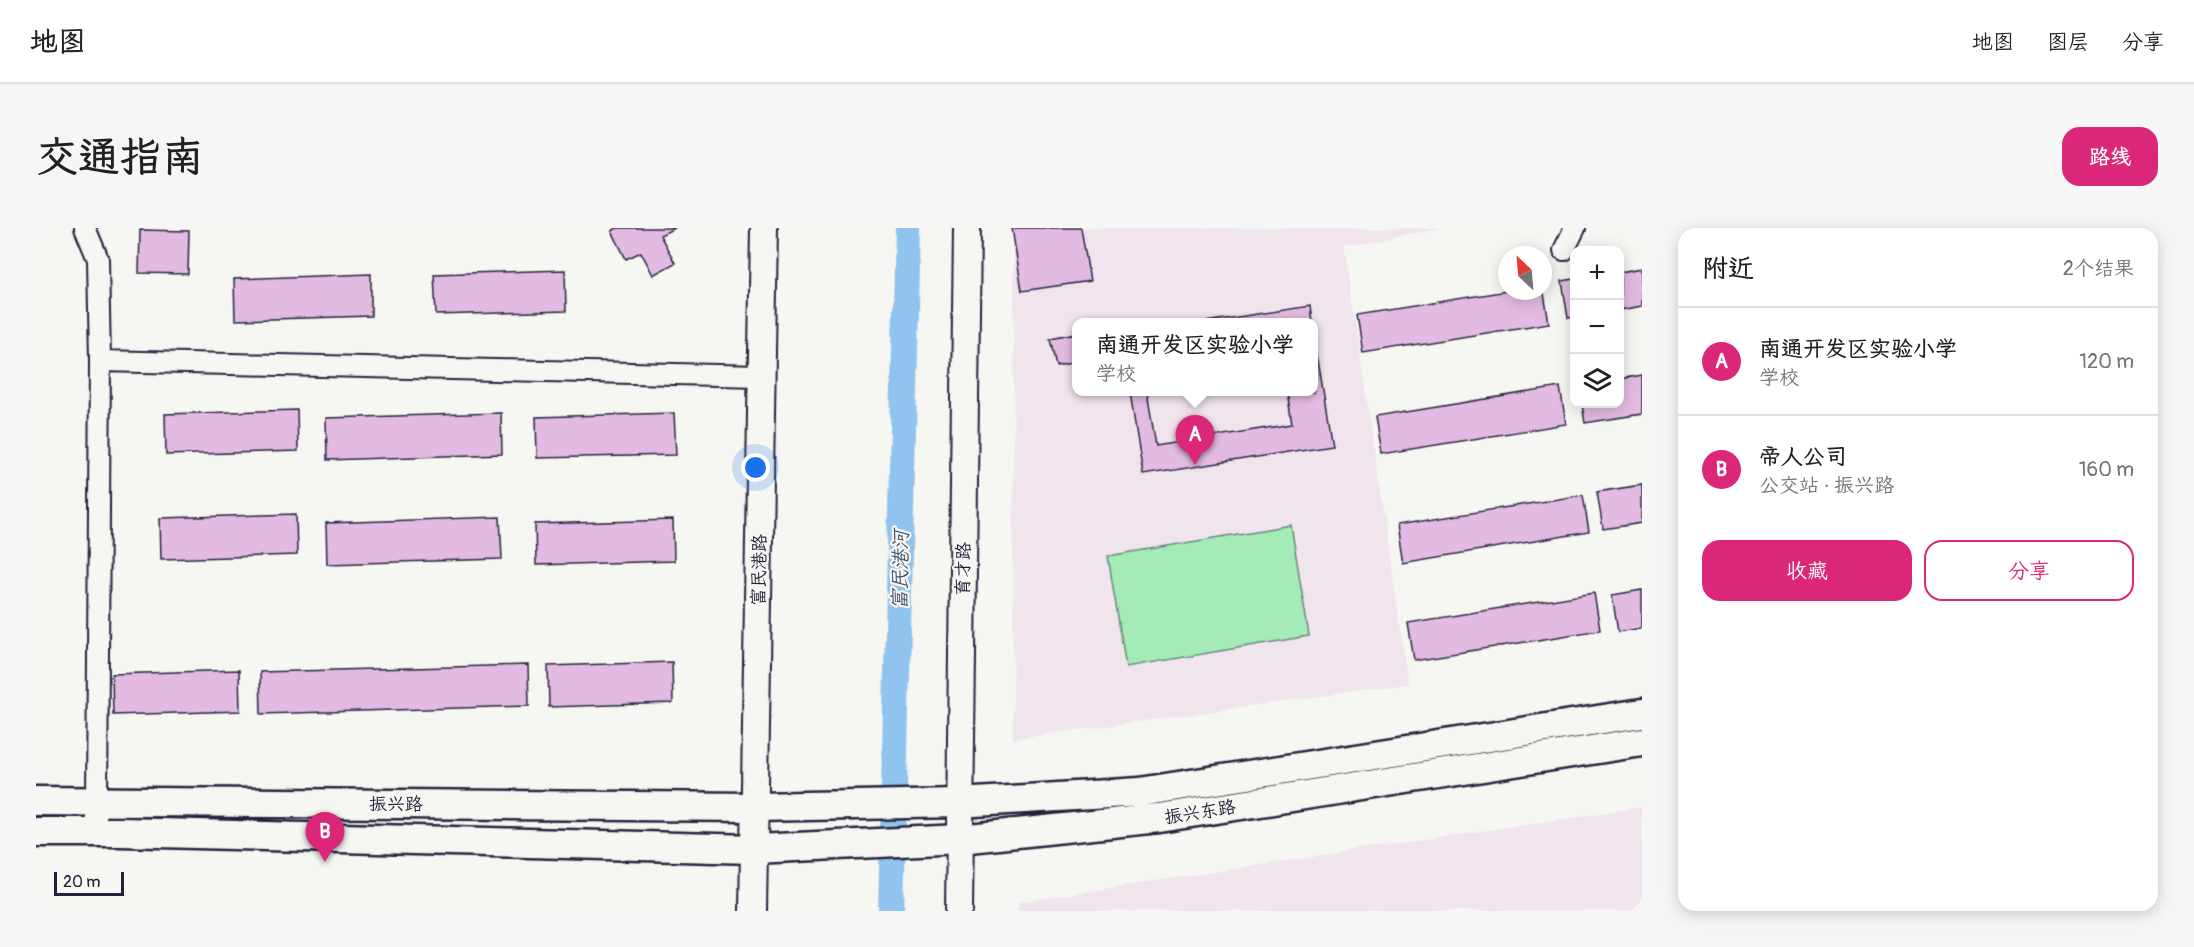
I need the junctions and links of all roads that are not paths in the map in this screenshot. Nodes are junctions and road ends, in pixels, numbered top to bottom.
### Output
1 (85, 228) edge
2 (764, 228) edge
3 (967, 228) edge
4 (1575, 228) edge
5 (1564, 250) dead end
6 (100, 361) junction
7 (762, 375) junction
8 (1642, 713) edge
9 (1642, 742) edge
10 (36, 801) edge
11 (97, 802) junction
12 (959, 803) junction
13 (755, 807) junction
14 (36, 832) edge
15 (95, 832) junction
16 (959, 839) junction
17 (754, 849) junction
18 (753, 911) edge
19 (959, 911) edge

1 - 6 street
2 - 7 street, 富民港路
3 - 12 street, 育才路
4 - 5 street
6 - 7 street
6 - 11 street
7 - 13 street, 富民港路
8 - 12 main road, 振兴东路
9 - 16 main road, 振兴东路
10 - 11 main road, 振兴路
11 - 13 main road, 振兴路
11 - 15 street
12 - 13 main road, 振兴东路
12 - 16 street, 育才路
13 - 17 street, 富民港路
14 - 15 main road, 振兴路
15 - 17 main road, 振兴路
16 - 17 main road, 振兴东路
16 - 19 street, 育才路
17 - 18 street, 富民港路

